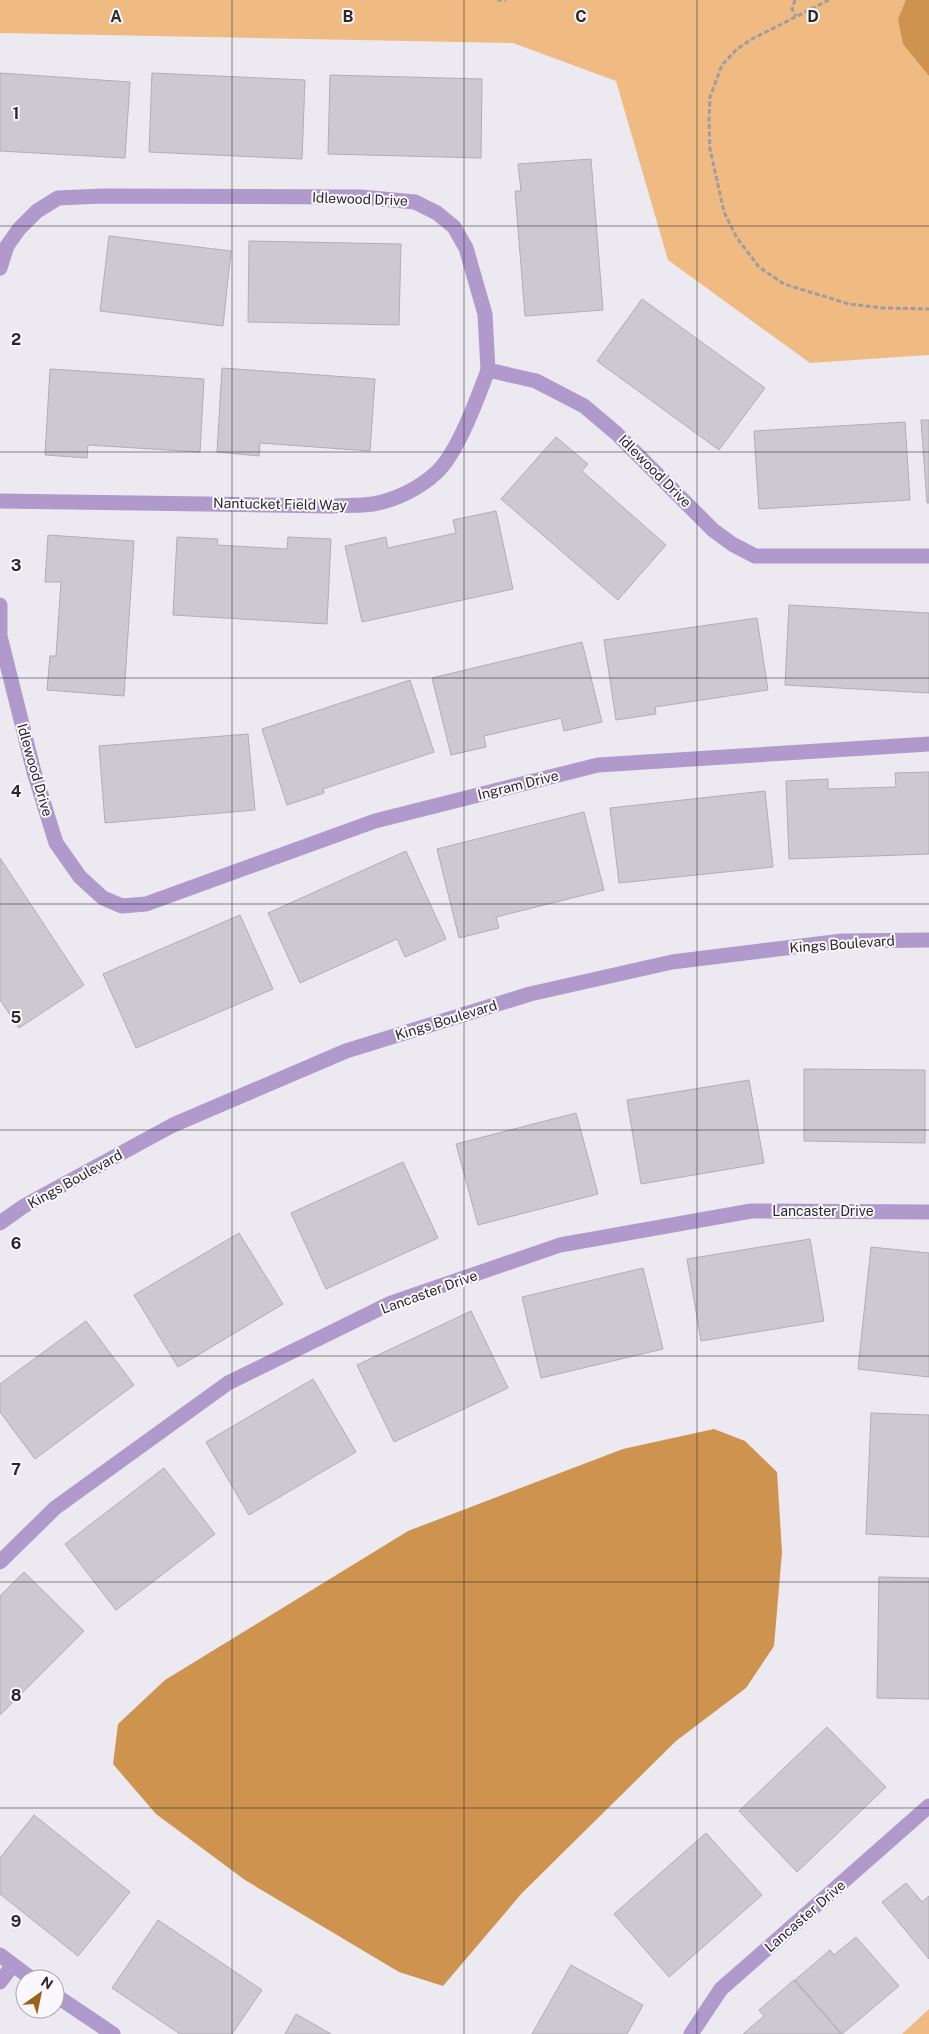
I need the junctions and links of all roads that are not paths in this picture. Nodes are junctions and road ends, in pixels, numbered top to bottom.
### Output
1 (0, 268) edge
2 (488, 370) junction
3 (0, 501) edge
4 (929, 556) edge
5 (0, 605) edge
6 (929, 744) edge
7 (122, 906) joint
8 (929, 940) edge
9 (929, 1212) edge
10 (0, 1223) edge
11 (0, 1562) edge
12 (929, 1806) edge
13 (0, 1955) edge
14 (12, 1966) junction
15 (17, 1969) edge
16 (0, 1982) edge
17 (65, 2002) edge
18 (113, 2034) edge
19 (691, 2034) edge

1 - 2 street, Idlewood Drive
2 - 3 street, Nantucket Field Way
2 - 4 street, Idlewood Drive
5 - 7 street, Idlewood Drive
6 - 7 street, Ingram Drive
8 - 10 street, Kings Boulevard
9 - 11 street, Lancaster Drive
12 - 19 street, Lancaster Drive
13 - 14 street
14 - 15 street
14 - 16 street
17 - 18 street

